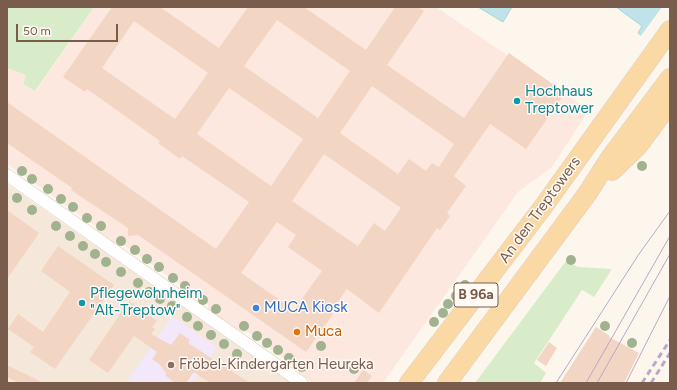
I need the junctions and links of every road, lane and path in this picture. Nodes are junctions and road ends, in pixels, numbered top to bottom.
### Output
1 (670, 30) edge
2 (670, 78) edge
3 (670, 103) edge
4 (632, 142) junction
5 (7, 175) edge
6 (302, 383) edge
7 (409, 383) edge
8 (447, 383) edge

1 - 7 main road, An den Treptowers / B 96a
2 - 4 main road, B 96a
3 - 4 main road
4 - 8 main road, An den Treptowers / B 96a
5 - 6 street

